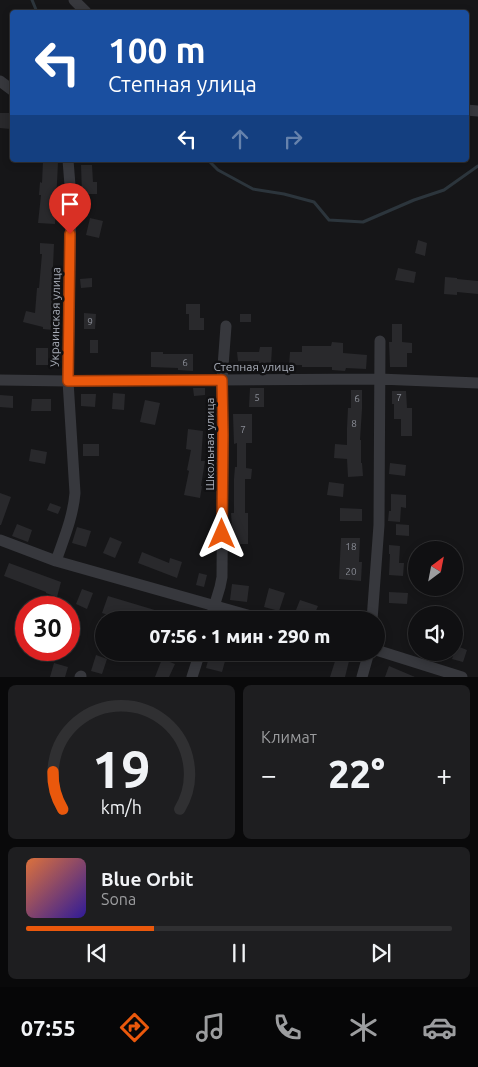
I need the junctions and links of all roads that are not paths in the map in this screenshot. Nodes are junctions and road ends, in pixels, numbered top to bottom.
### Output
1 (74, 0) edge
2 (84, 10) edge
3 (68, 162) edge
4 (226, 326) dead end
5 (380, 341) dead end
6 (379, 379) junction
7 (0, 380) edge
8 (222, 380) junction
9 (68, 381) junction
10 (478, 383) edge
11 (0, 540) edge
12 (56, 561) junction
13 (214, 606) junction
14 (213, 611) edge
15 (232, 611) edge
16 (373, 611) edge
17 (385, 653) edge
18 (197, 661) edge
19 (366, 661) edge
20 (192, 677) edge
21 (362, 677) edge
22 (462, 677) edge

1 - 2 street
3 - 9 street, Украинская улица
4 - 8 street, Школьная улица
5 - 6 street
6 - 8 street, Степная улица
6 - 10 street, Степная улица
6 - 16 street
7 - 9 street, Степная улица
8 - 9 street, Степная улица
8 - 13 street, Школьная улица
9 - 12 street, Украинская улица
11 - 12 street
12 - 13 street
13 - 14 street, Школьная улица
13 - 15 street
17 - 22 street
18 - 20 street
19 - 21 street

